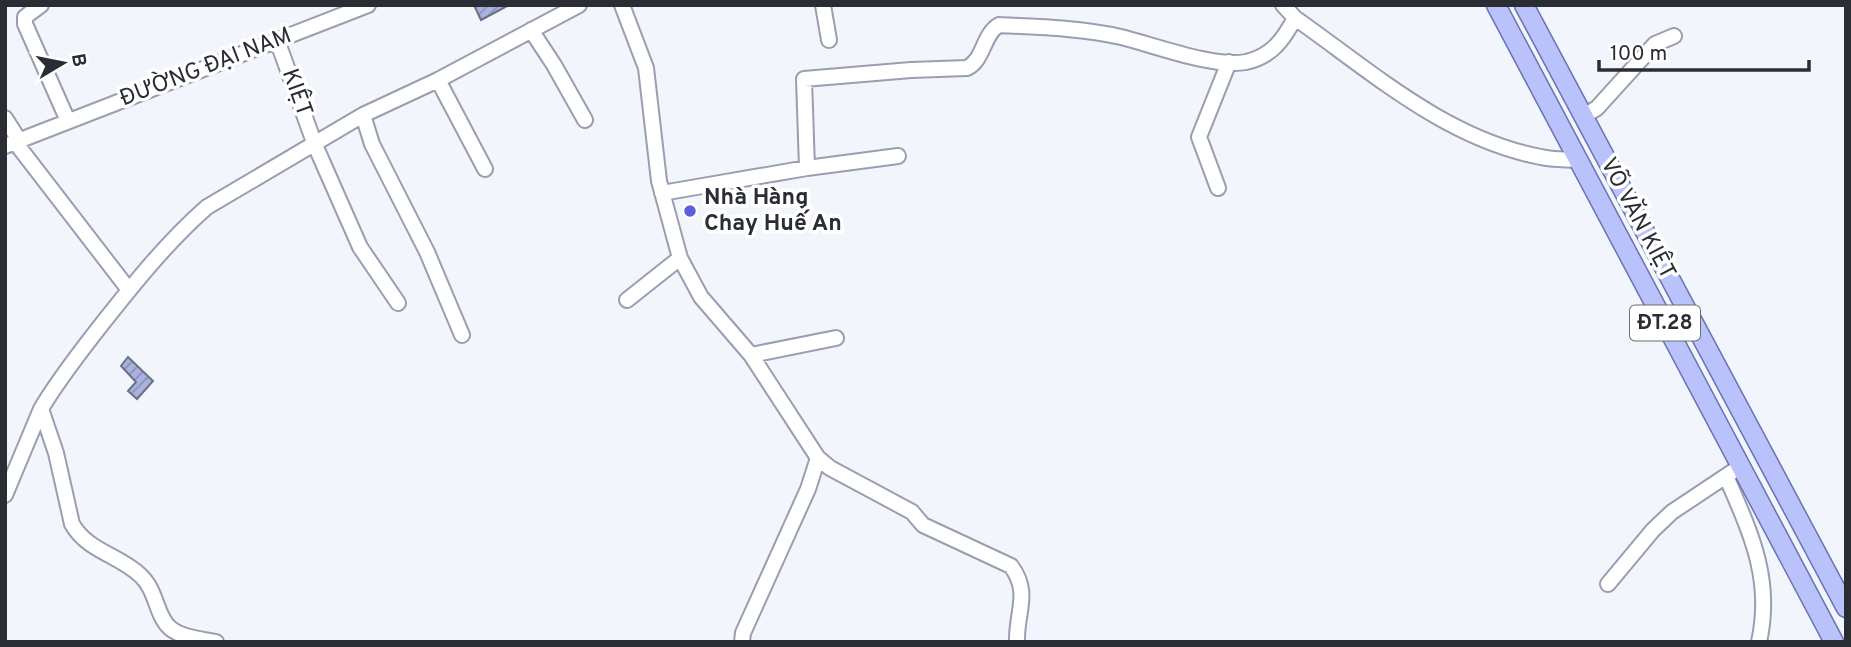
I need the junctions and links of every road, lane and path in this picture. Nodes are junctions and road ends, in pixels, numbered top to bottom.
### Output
1 (41, 5) edge
2 (368, 5) edge
3 (579, 5) edge
4 (622, 5) edge
5 (823, 5) edge
6 (1283, 5) edge
7 (1496, 5) edge
8 (1526, 9) edge
9 (1296, 18) junction
10 (1506, 24) junction
11 (531, 30) junction
12 (1674, 36) dead end
13 (277, 40) junction
14 (829, 40) dead end
15 (1229, 62) junction
16 (438, 80) junction
17 (363, 115) junction
18 (5, 117) edge
19 (1584, 117) junction
20 (585, 120) dead end
21 (68, 121) junction
22 (13, 143) edge
23 (314, 145) junction
24 (898, 156) dead end
25 (1578, 160) junction
26 (807, 167) junction
27 (485, 169) dead end
28 (1218, 188) dead end
29 (662, 193) junction
30 (680, 258) junction
31 (129, 290) junction
32 (627, 300) dead end
33 (398, 303) dead end
34 (462, 335) dead end
35 (836, 338) dead end
36 (751, 355) junction
37 (41, 409) junction
38 (818, 458) junction
39 (1733, 471) junction
40 (5, 495) edge
41 (1608, 584) dead end
42 (1846, 608) edge
43 (1846, 619) edge
44 (1831, 635) edge
45 (216, 642) edge
46 (743, 642) edge
47 (1017, 642) edge
48 (1759, 642) edge

1 - 21 street
2 - 13 street, ĐƯỜNG ĐẠI NAM
3 - 11 street
4 - 29 street
5 - 14 street
6 - 9 street
7 - 10 main road, VÕ VĂN KIỆT / ĐT.28
8 - 10 main road
8 - 19 main road, VÕ VĂN KIỆT / ĐT.28
9 - 15 street
9 - 25 street
10 - 25 main road, VÕ VĂN KIỆT / ĐT.28
11 - 16 street
11 - 20 street
12 - 19 street
13 - 21 street, ĐƯỜNG ĐẠI NAM
13 - 23 street, KIỆT
15 - 26 street
15 - 28 street
16 - 17 street
16 - 27 street
17 - 23 street
17 - 34 street
18 - 22 street
19 - 42 main road, VÕ VĂN KIỆT / ĐT.28
21 - 22 street, ĐƯỜNG ĐẠI NAM
22 - 31 street
23 - 31 street
23 - 33 street, KIỆT
24 - 26 street
25 - 39 main road, VÕ VĂN KIỆT / ĐT.28
26 - 29 street
29 - 30 street
30 - 32 street
30 - 36 street
31 - 37 street
35 - 36 street
36 - 38 street
37 - 40 street
37 - 45 street
38 - 46 street
38 - 47 street
39 - 41 street
39 - 44 main road, VÕ VĂN KIỆT / ĐT.28
39 - 48 street
43 - 44 main road

